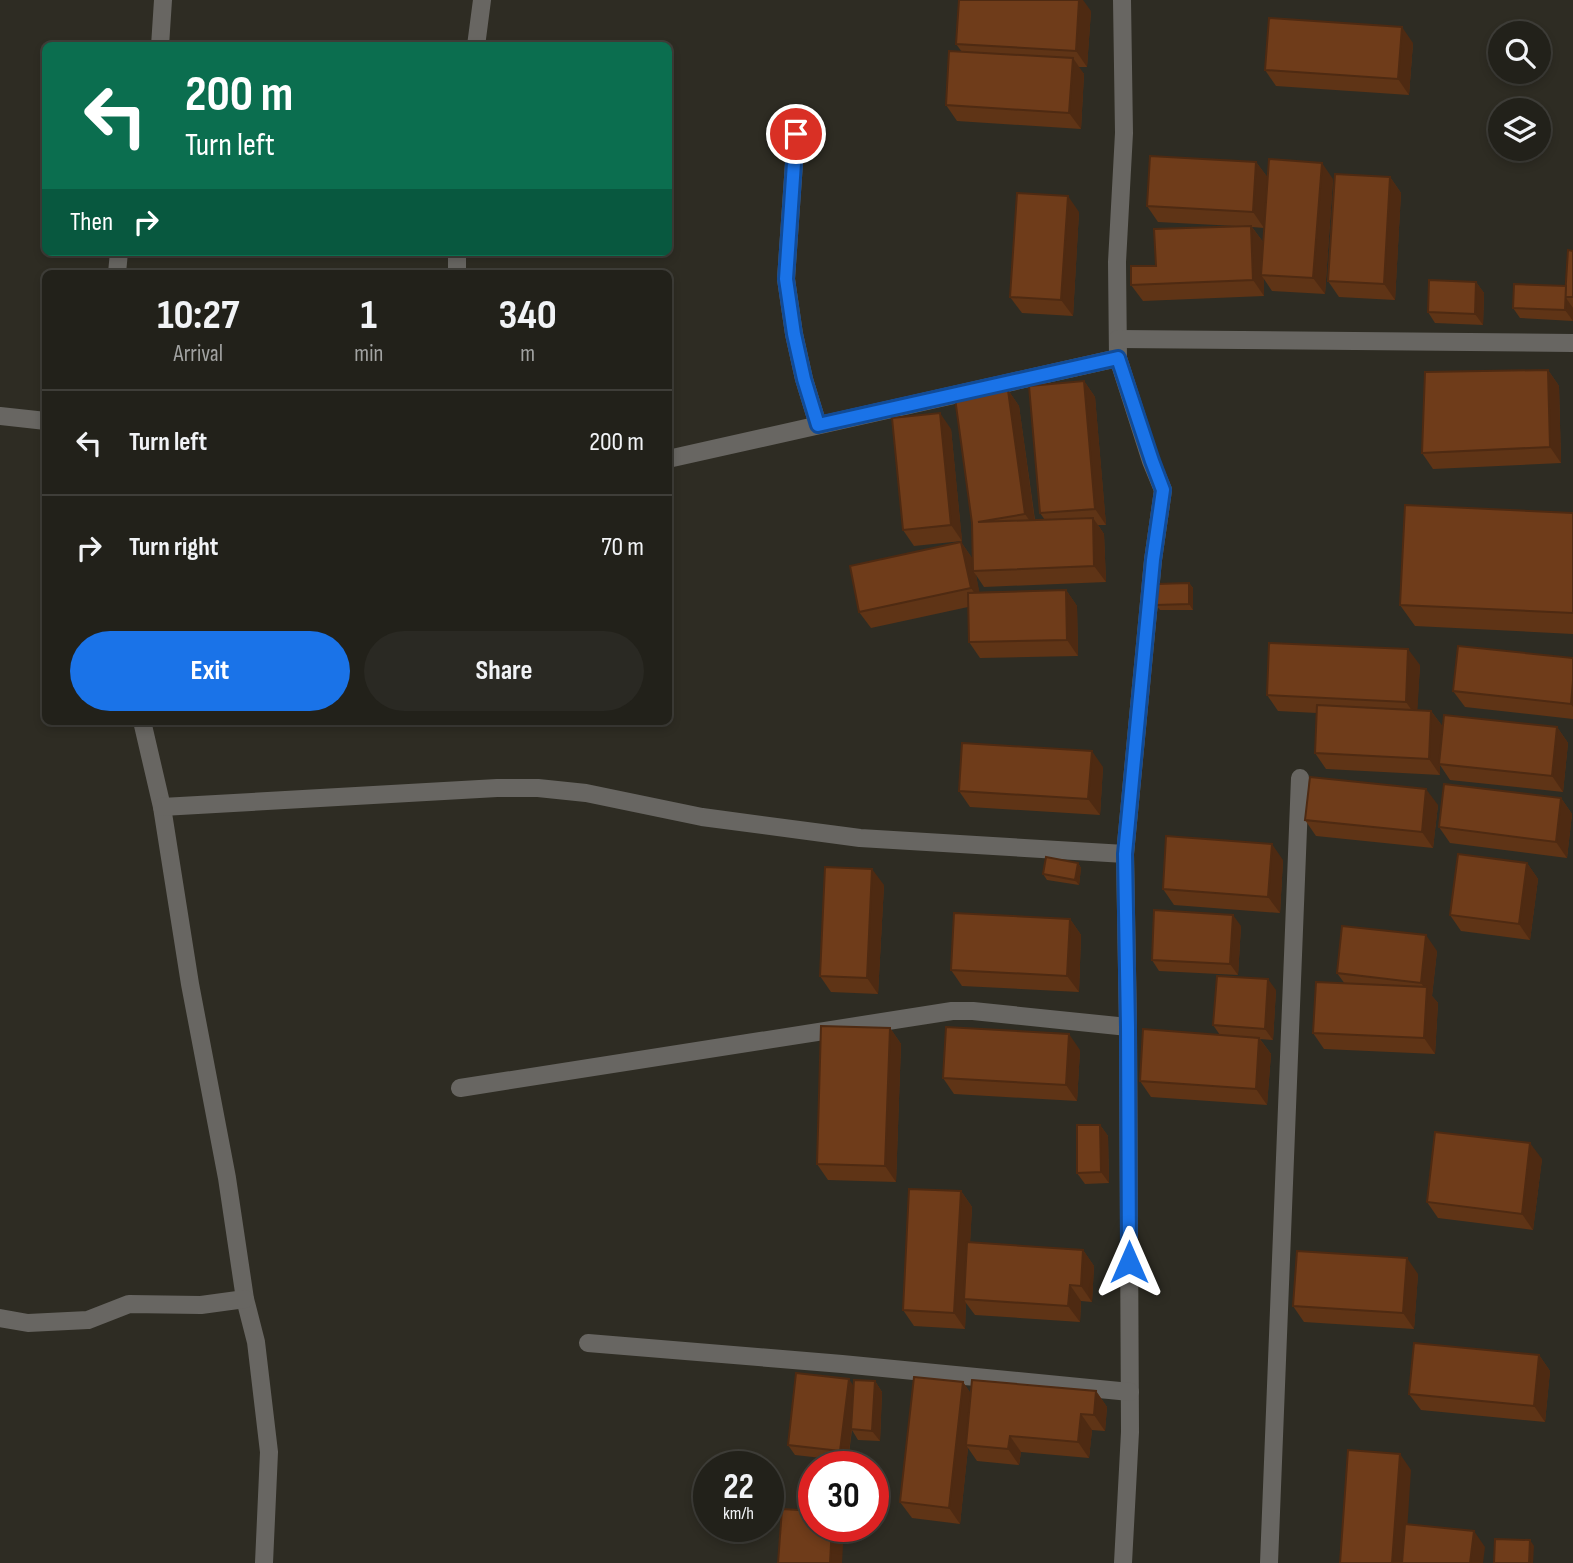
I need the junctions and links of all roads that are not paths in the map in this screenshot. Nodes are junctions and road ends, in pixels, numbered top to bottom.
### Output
1 (163, 0) edge
2 (482, 0) edge
3 (1122, 0) edge
4 (159, 42) edge
5 (477, 42) edge
6 (796, 134) dead end
7 (1118, 339) junction
8 (1573, 342) edge
9 (1118, 358) junction
10 (0, 416) edge
11 (42, 421) edge
12 (818, 425) junction
13 (672, 458) edge
14 (143, 725) edge
15 (1300, 778) dead end
16 (162, 807) junction
17 (1125, 854) junction
18 (1128, 1027) junction
19 (460, 1088) dead end
20 (245, 1299) junction
21 (0, 1318) edge
22 (588, 1343) dead end
23 (1130, 1392) junction
24 (264, 1563) edge
25 (1123, 1563) edge
26 (1269, 1563) edge

1 - 4 street
2 - 5 street
3 - 7 street
6 - 12 street
7 - 8 street
7 - 9 street
9 - 12 street
9 - 17 street
10 - 11 street
12 - 13 street
14 - 16 street
15 - 26 street
16 - 17 street
16 - 20 street
17 - 18 street
18 - 19 street
18 - 23 street
20 - 21 street
20 - 24 street
22 - 23 street
23 - 25 street

